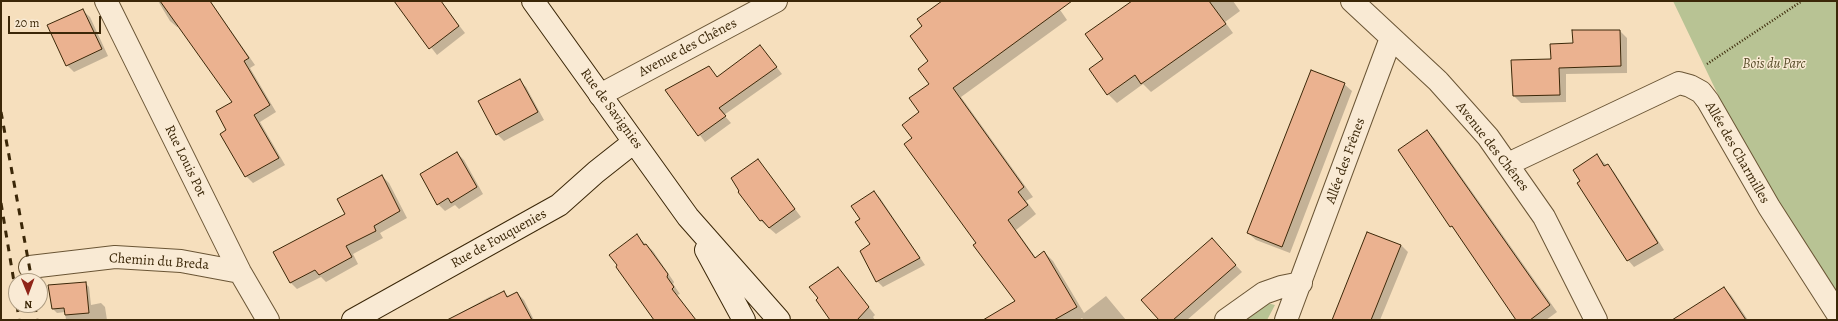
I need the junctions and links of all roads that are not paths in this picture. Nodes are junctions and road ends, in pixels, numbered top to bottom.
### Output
1 (106, 1) edge
2 (533, 1) edge
3 (776, 1) edge
4 (1352, 1) edge
5 (1391, 38) junction
6 (600, 95) junction
7 (634, 142) junction
8 (1508, 164) junction
9 (688, 218) junction
10 (30, 267) dead end
11 (240, 272) junction
12 (1301, 283) junction
13 (1837, 313) edge
14 (268, 320) edge
15 (353, 320) edge
16 (744, 320) edge
17 (778, 320) edge
18 (1226, 320) edge
19 (1286, 320) edge
20 (1596, 320) edge

1 - 11 street, Rue Louis Pot
2 - 6 street, Rue de Savignies
3 - 6 street, Avenue des Chênes
4 - 5 street, Avenue des Chênes
5 - 8 street, Avenue des Chênes
5 - 12 street, Allée des Frênes
6 - 7 street, Rue de Savignies
7 - 9 street, Rue de Savignies
7 - 15 street, Rue de Fouquenies
8 - 13 street, Allée des Charmilles
8 - 20 street, Avenue des Chênes
9 - 16 street, Rue de Savignies
9 - 17 street, Rue de Savignies
10 - 11 street, Chemin du Breda
11 - 14 street, Rue Louis Pot
12 - 18 street
12 - 19 street, Allée des Frênes

